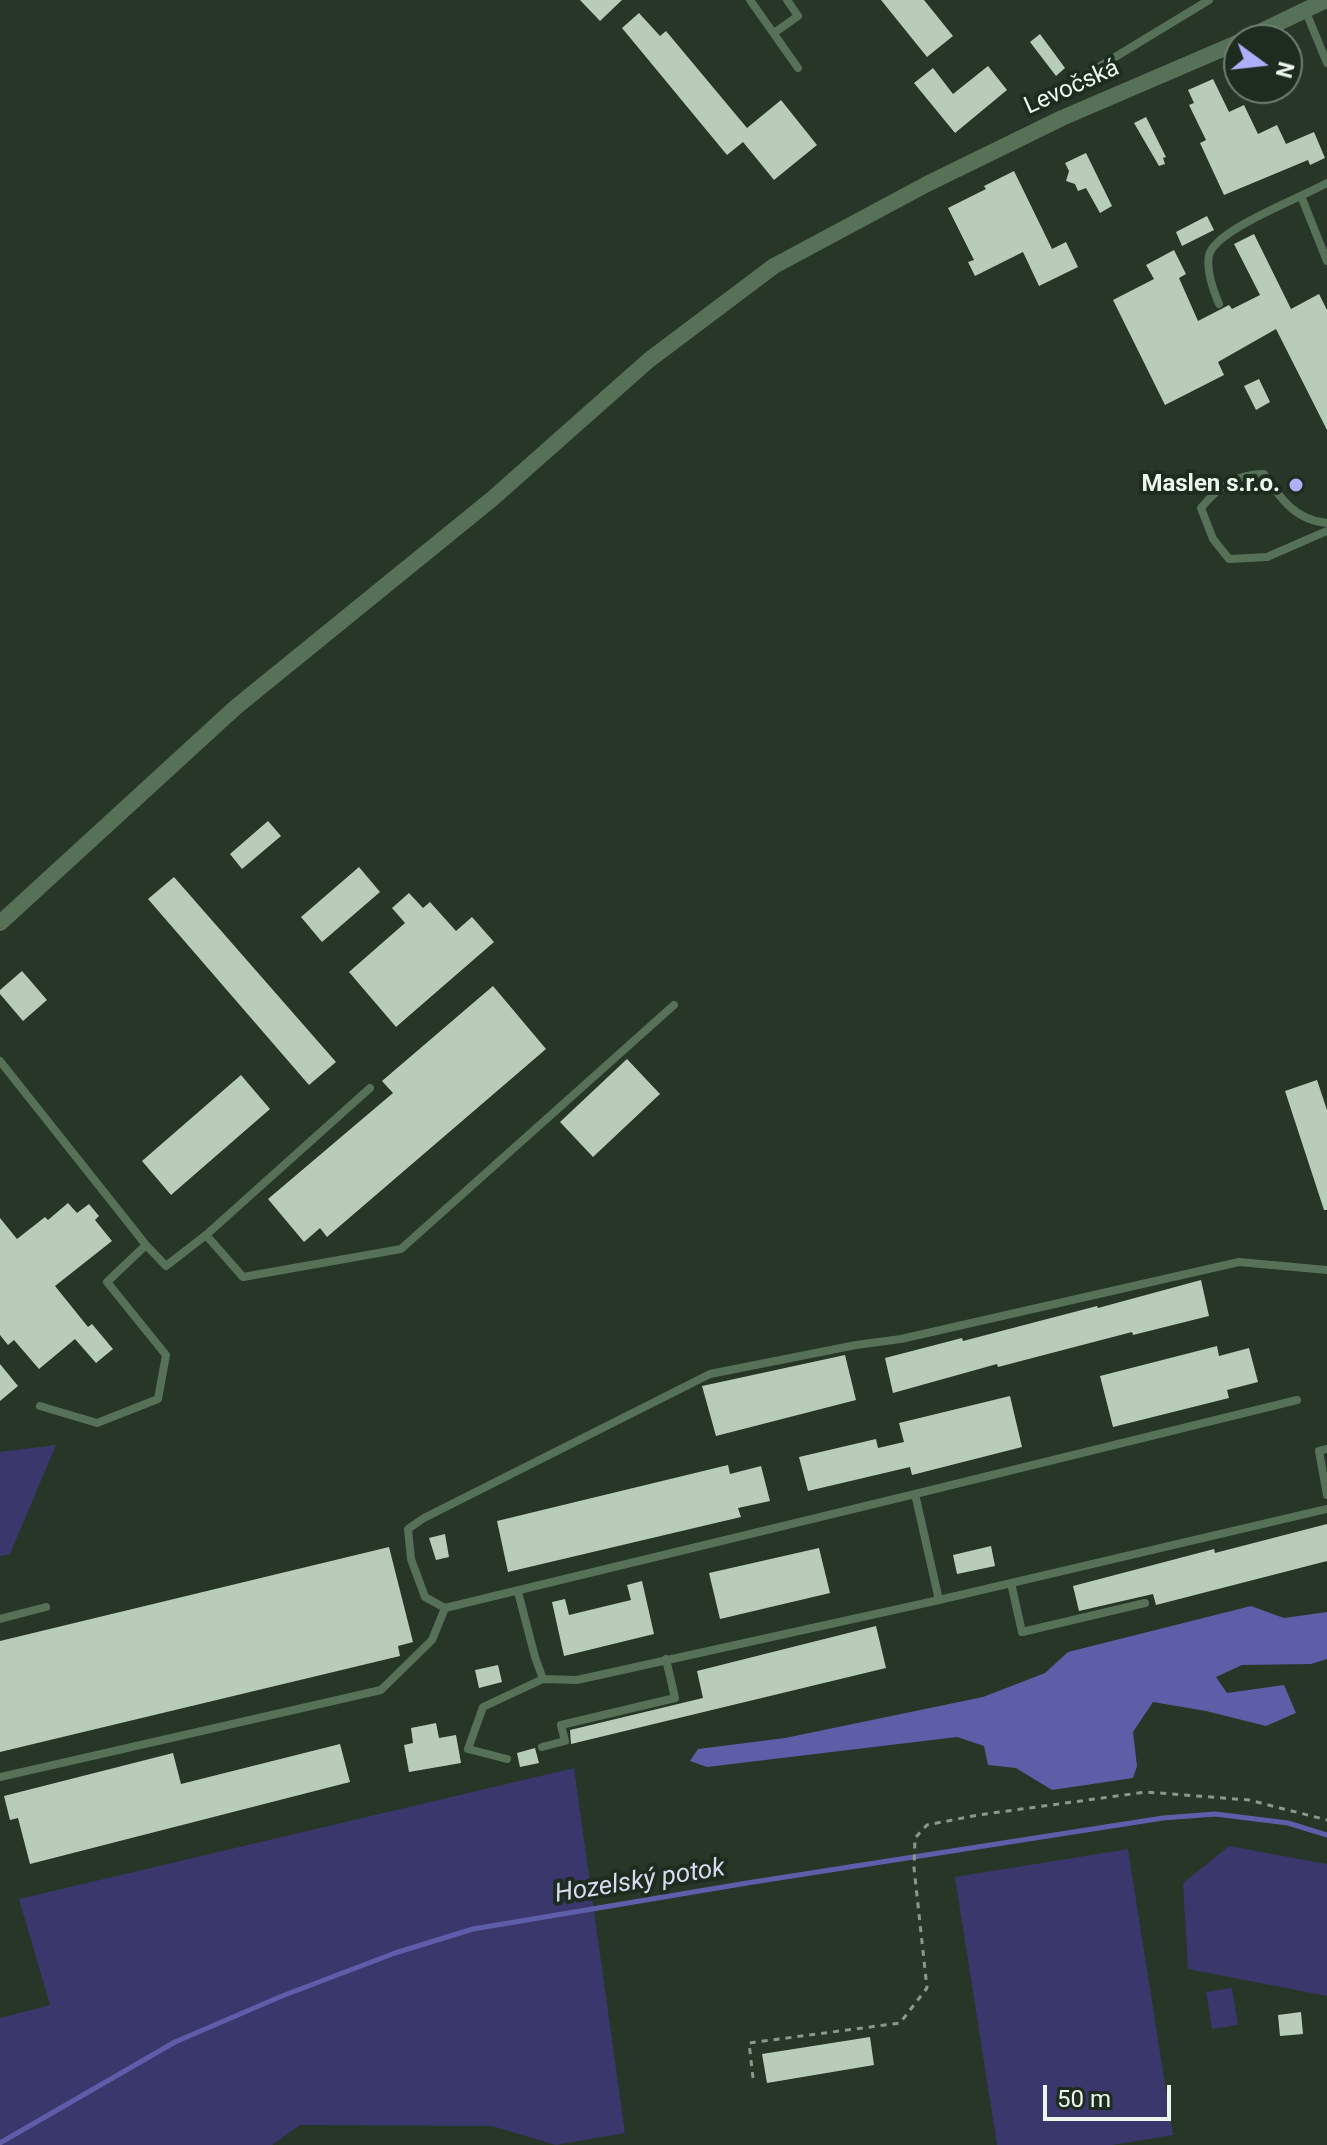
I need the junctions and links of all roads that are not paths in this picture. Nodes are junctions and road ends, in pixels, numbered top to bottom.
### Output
1 (750, 0) edge
2 (787, 0) edge
3 (1209, 0) edge
4 (1326, 0) edge
5 (1306, 12) junction
6 (1279, 24) edge
7 (774, 33) junction
8 (1223, 49) edge
9 (1327, 63) edge
10 (798, 68) dead end
11 (1046, 99) dead end
12 (1327, 183) edge
13 (1301, 196) junction
14 (1327, 261) edge
15 (1219, 304) dead end
16 (1327, 523) edge
17 (1327, 531) edge
18 (0, 923) edge
19 (674, 1005) dead end
20 (0, 1061) edge
21 (370, 1088) dead end
22 (206, 1235) junction
23 (146, 1245) junction
24 (1327, 1270) edge
25 (1297, 1400) dead end
26 (40, 1406) dead end
27 (1327, 1449) edge
28 (915, 1494) junction
29 (1327, 1495) edge
30 (1327, 1509) edge
31 (1011, 1583) junction
32 (518, 1592) junction
33 (939, 1600) junction
34 (1145, 1603) dead end
35 (46, 1607) dead end
36 (445, 1608) junction
37 (0, 1619) edge
38 (666, 1659) junction
39 (543, 1679) junction
40 (542, 1747) dead end
41 (507, 1759) dead end
42 (0, 1777) edge

1 - 7 lane
2 - 7 lane
3 - 11 lane
4 - 5 street, Levočská
5 - 6 street, Levočská
5 - 9 lane
7 - 10 lane
8 - 18 street, Levočská
12 - 13 lane
13 - 14 lane
13 - 15 lane
16 - 17 lane
19 - 22 lane
20 - 23 lane
21 - 22 lane
22 - 23 lane
23 - 26 lane
24 - 36 lane
25 - 28 lane
27 - 29 lane
28 - 32 lane
28 - 33 lane
30 - 31 lane
31 - 33 lane
31 - 34 lane
32 - 36 lane
32 - 39 lane
33 - 38 lane
35 - 37 lane
36 - 42 lane
38 - 39 lane
38 - 40 lane
39 - 41 lane

